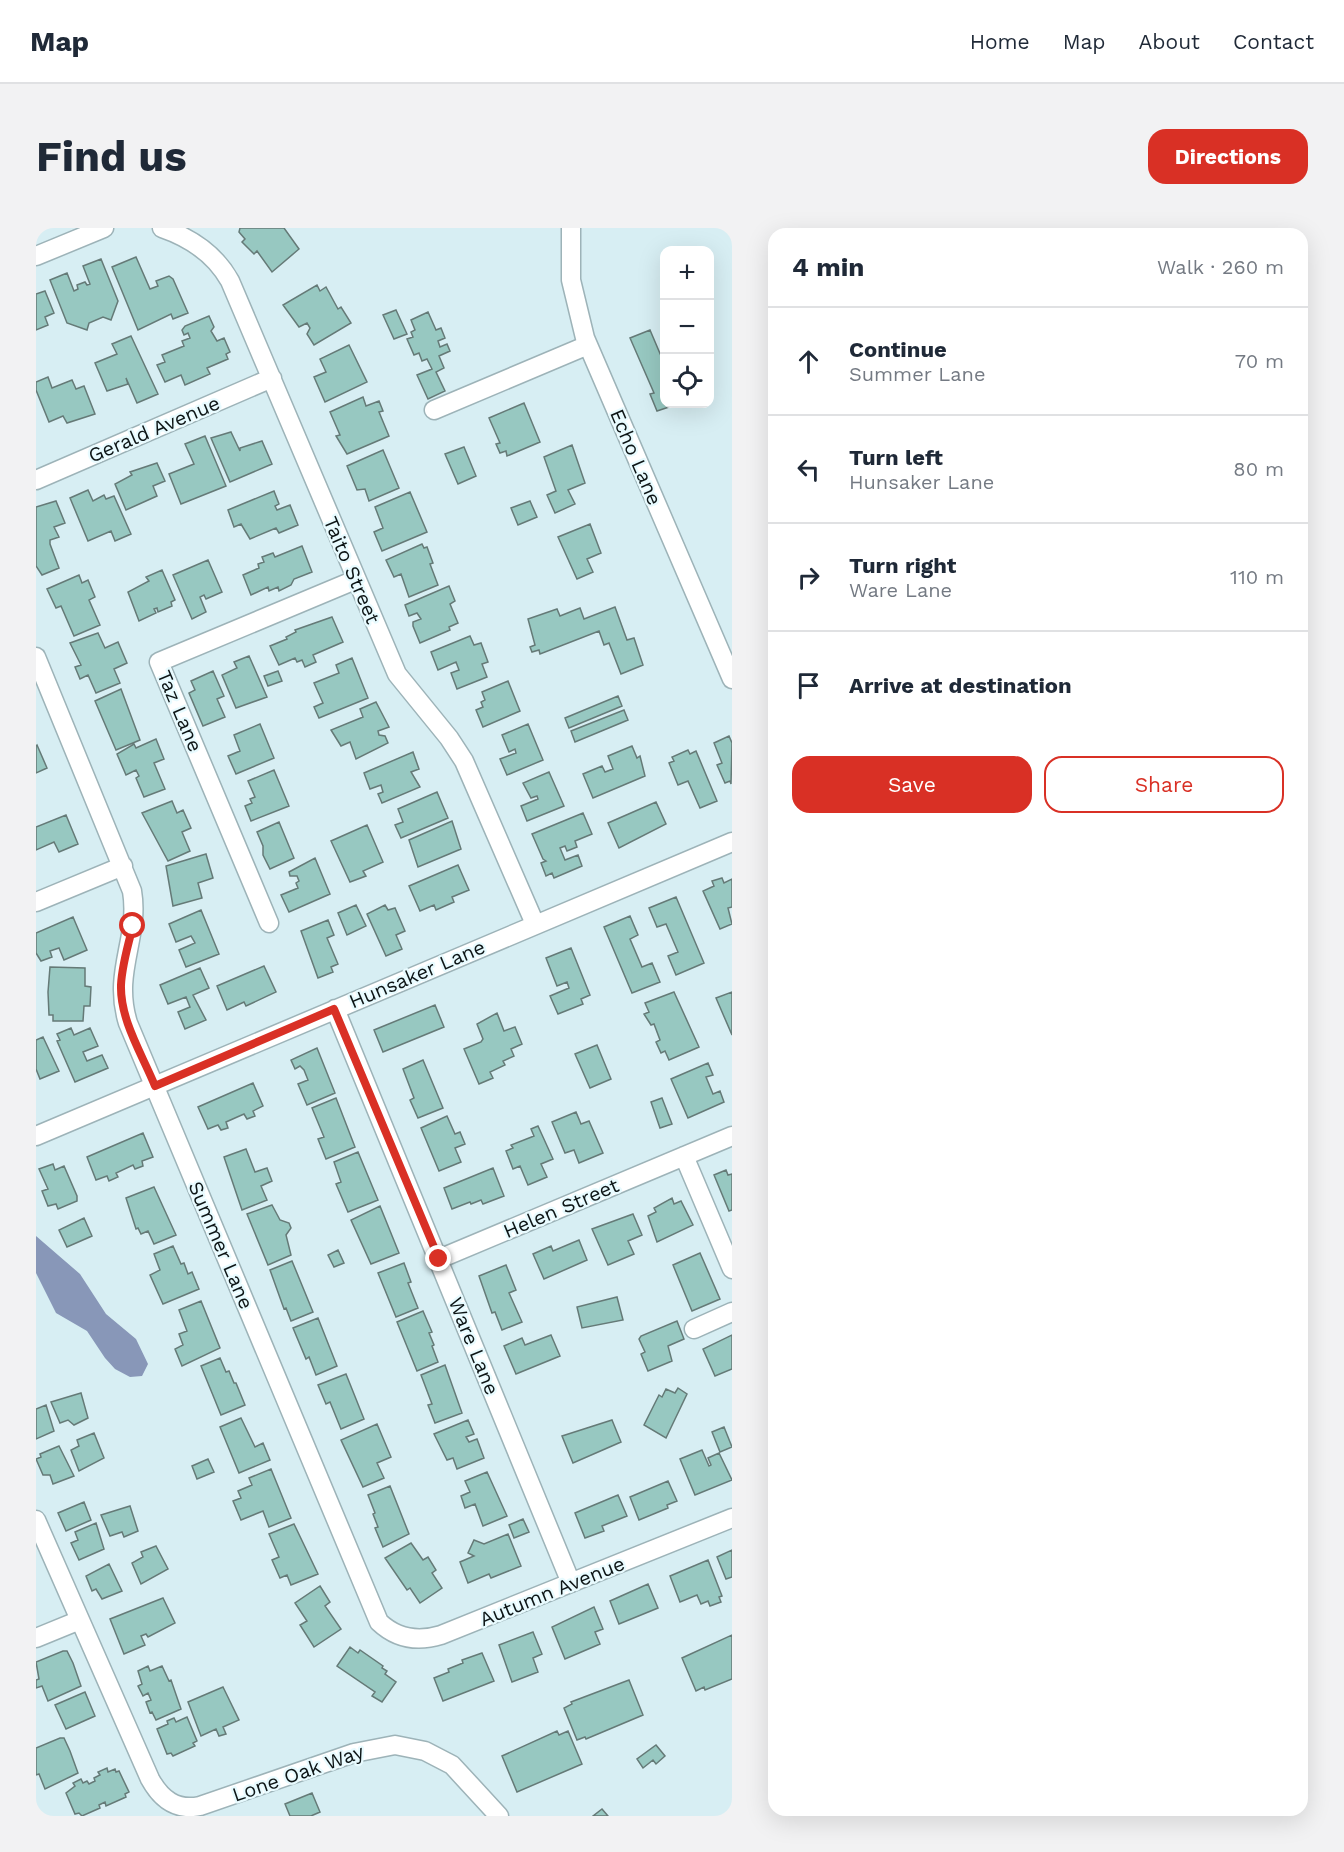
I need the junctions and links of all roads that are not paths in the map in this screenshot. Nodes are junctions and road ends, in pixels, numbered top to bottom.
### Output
1 (104, 228) edge
2 (162, 228) edge
3 (571, 228) edge
4 (36, 256) edge
5 (588, 345) junction
6 (272, 378) junction
7 (434, 410) dead end
8 (36, 480) edge
9 (355, 580) junction
10 (36, 657) edge
11 (732, 679) edge
12 (44, 698) edge
13 (732, 842) edge
14 (123, 866) junction
15 (36, 902) edge
16 (270, 923) dead end
17 (535, 924) junction
18 (334, 1009) junction
19 (155, 1086) junction
20 (36, 1136) edge
21 (732, 1136) edge
22 (684, 1156) junction
23 (439, 1259) junction
24 (732, 1269) edge
25 (732, 1312) edge
26 (694, 1329) dead end
27 (732, 1518) edge
28 (36, 1520) edge
29 (571, 1583) junction
30 (376, 1616) joint
31 (80, 1620) junction
32 (36, 1638) edge
33 (499, 1816) edge

1 - 4 street
2 - 6 street, Taito Street
3 - 5 street, Echo Lane
5 - 7 street
5 - 11 street, Echo Lane
6 - 8 street, Gerald Avenue
6 - 9 street, Taito Street
9 - 16 street, Taz Lane
9 - 17 street, Taito Street
10 - 12 street, Summer Lane
12 - 14 street, Summer Lane
13 - 17 street, Hunsaker Lane
14 - 15 street
14 - 19 street, Summer Lane
17 - 18 street, Hunsaker Lane
18 - 19 street, Hunsaker Lane
18 - 23 street, Ware Lane
19 - 20 street, Hunsaker Lane
19 - 30 street, Summer Lane
21 - 22 street, Helen Street
22 - 23 street, Helen Street
22 - 24 street
23 - 29 street, Ware Lane
25 - 26 street
27 - 29 street, Autumn Avenue
28 - 31 street, Lone Oak Way
29 - 30 street, Autumn Avenue
31 - 32 street
31 - 33 street, Lone Oak Way

